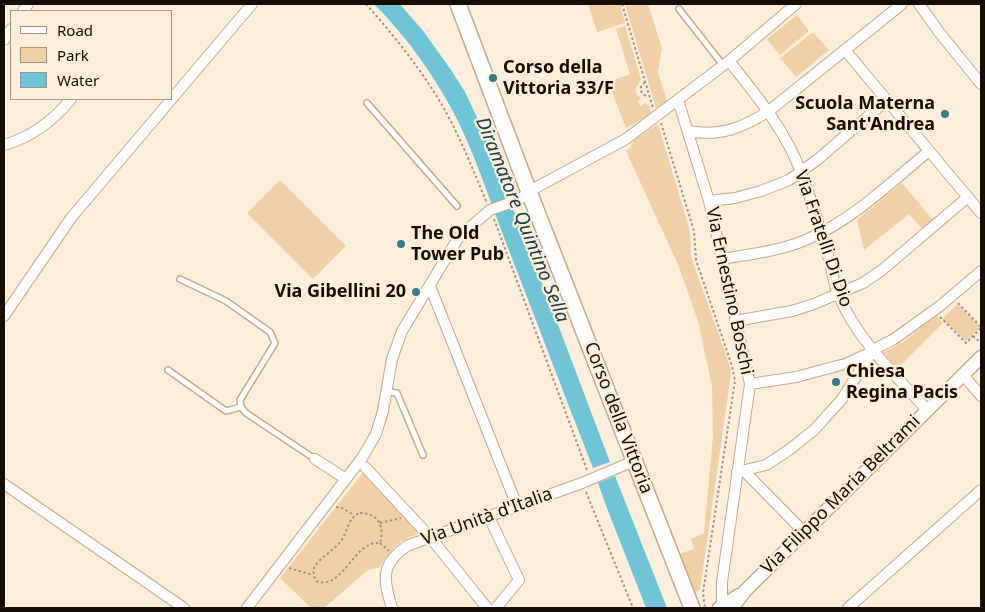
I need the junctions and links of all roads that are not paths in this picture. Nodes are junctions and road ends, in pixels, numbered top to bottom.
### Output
1 (252, 4) edge
2 (458, 4) edge
3 (796, 4) edge
4 (902, 4) edge
5 (919, 4) edge
6 (679, 9) dead end
7 (845, 50) junction
8 (726, 63) junction
9 (981, 84) edge
10 (172, 99) edge
11 (71, 100) edge
12 (171, 100) edge
13 (678, 100) junction
14 (887, 100) junction
15 (367, 103) dead end
16 (769, 111) junction
17 (688, 131) junction
18 (4, 145) edge
19 (929, 151) junction
20 (801, 172) junction
21 (530, 192) junction
22 (968, 197) junction
23 (710, 201) junction
24 (457, 206) dead end
25 (981, 213) edge
26 (821, 233) junction
27 (722, 259) junction
28 (981, 271) edge
29 (180, 279) dead end
30 (430, 286) junction
31 (838, 295) junction
32 (4, 316) edge
33 (735, 321) junction
34 (873, 350) junction
35 (981, 357) edge
36 (840, 365) joint
37 (168, 370) dead end
38 (962, 375) junction
39 (750, 384) junction
40 (386, 392) junction
41 (981, 396) edge
42 (242, 407) junction
43 (927, 410) junction
44 (422, 455) dead end
45 (315, 459) joint
46 (634, 461) junction
47 (365, 467) dead end
48 (741, 472) junction
49 (346, 480) junction
50 (4, 484) edge
51 (981, 490) edge
52 (517, 506) junction
53 (488, 517) junction
54 (805, 532) junction
55 (430, 538) junction
56 (725, 607) edge
57 (184, 608) edge
58 (247, 608) edge
59 (392, 608) edge
60 (487, 608) edge
61 (496, 608) edge
62 (692, 608) edge
63 (848, 608) edge

1 - 10 street
2 - 21 main road, Corso della Vittoria
3 - 8 street
4 - 7 street
5 - 9 street
6 - 8 lane
7 - 14 street
7 - 16 street
8 - 13 street
8 - 16 street, Via Fratelli Di Dio
11 - 18 street
12 - 32 street
13 - 17 street, Via Ernestino Boschi
13 - 21 street
14 - 19 street
14 - 20 street
15 - 24 lane
16 - 17 street
16 - 20 street, Via Fratelli Di Dio
17 - 23 street, Via Ernestino Boschi
19 - 22 street
19 - 26 street
20 - 23 street
20 - 26 street, Via Fratelli Di Dio
21 - 30 street
21 - 46 main road, Corso della Vittoria
22 - 25 street
22 - 31 street
23 - 27 street, Via Ernestino Boschi
26 - 27 street
26 - 31 street, Via Fratelli Di Dio
27 - 33 street, Via Ernestino Boschi
28 - 34 street
29 - 42 lane
30 - 40 street
30 - 52 street
31 - 33 street
31 - 34 street, Via Fratelli Di Dio
33 - 39 street, Via Ernestino Boschi
34 - 36 street
34 - 43 street, Via Fratelli Di Dio
34 - 48 street
35 - 38 street, Via Filippo Maria Beltrami
36 - 39 street
37 - 42 lane
38 - 41 street
38 - 43 street, Via Filippo Maria Beltrami
39 - 48 street, Via Ernestino Boschi
40 - 44 lane
40 - 49 street
42 - 45 lane
43 - 54 street, Via Filippo Maria Beltrami
45 - 49 street
46 - 52 street, Via Unità d'Italia
46 - 62 main road, Corso della Vittoria
47 - 55 street
48 - 54 street
48 - 56 street, Via Ernestino Boschi
49 - 58 street
50 - 57 street
51 - 63 street
52 - 53 street, Via Unità d'Italia
53 - 55 street, Via Unità d'Italia
53 - 61 street
54 - 56 street, Via Filippo Maria Beltrami
55 - 59 street, Via Unità d'Italia
55 - 60 street

